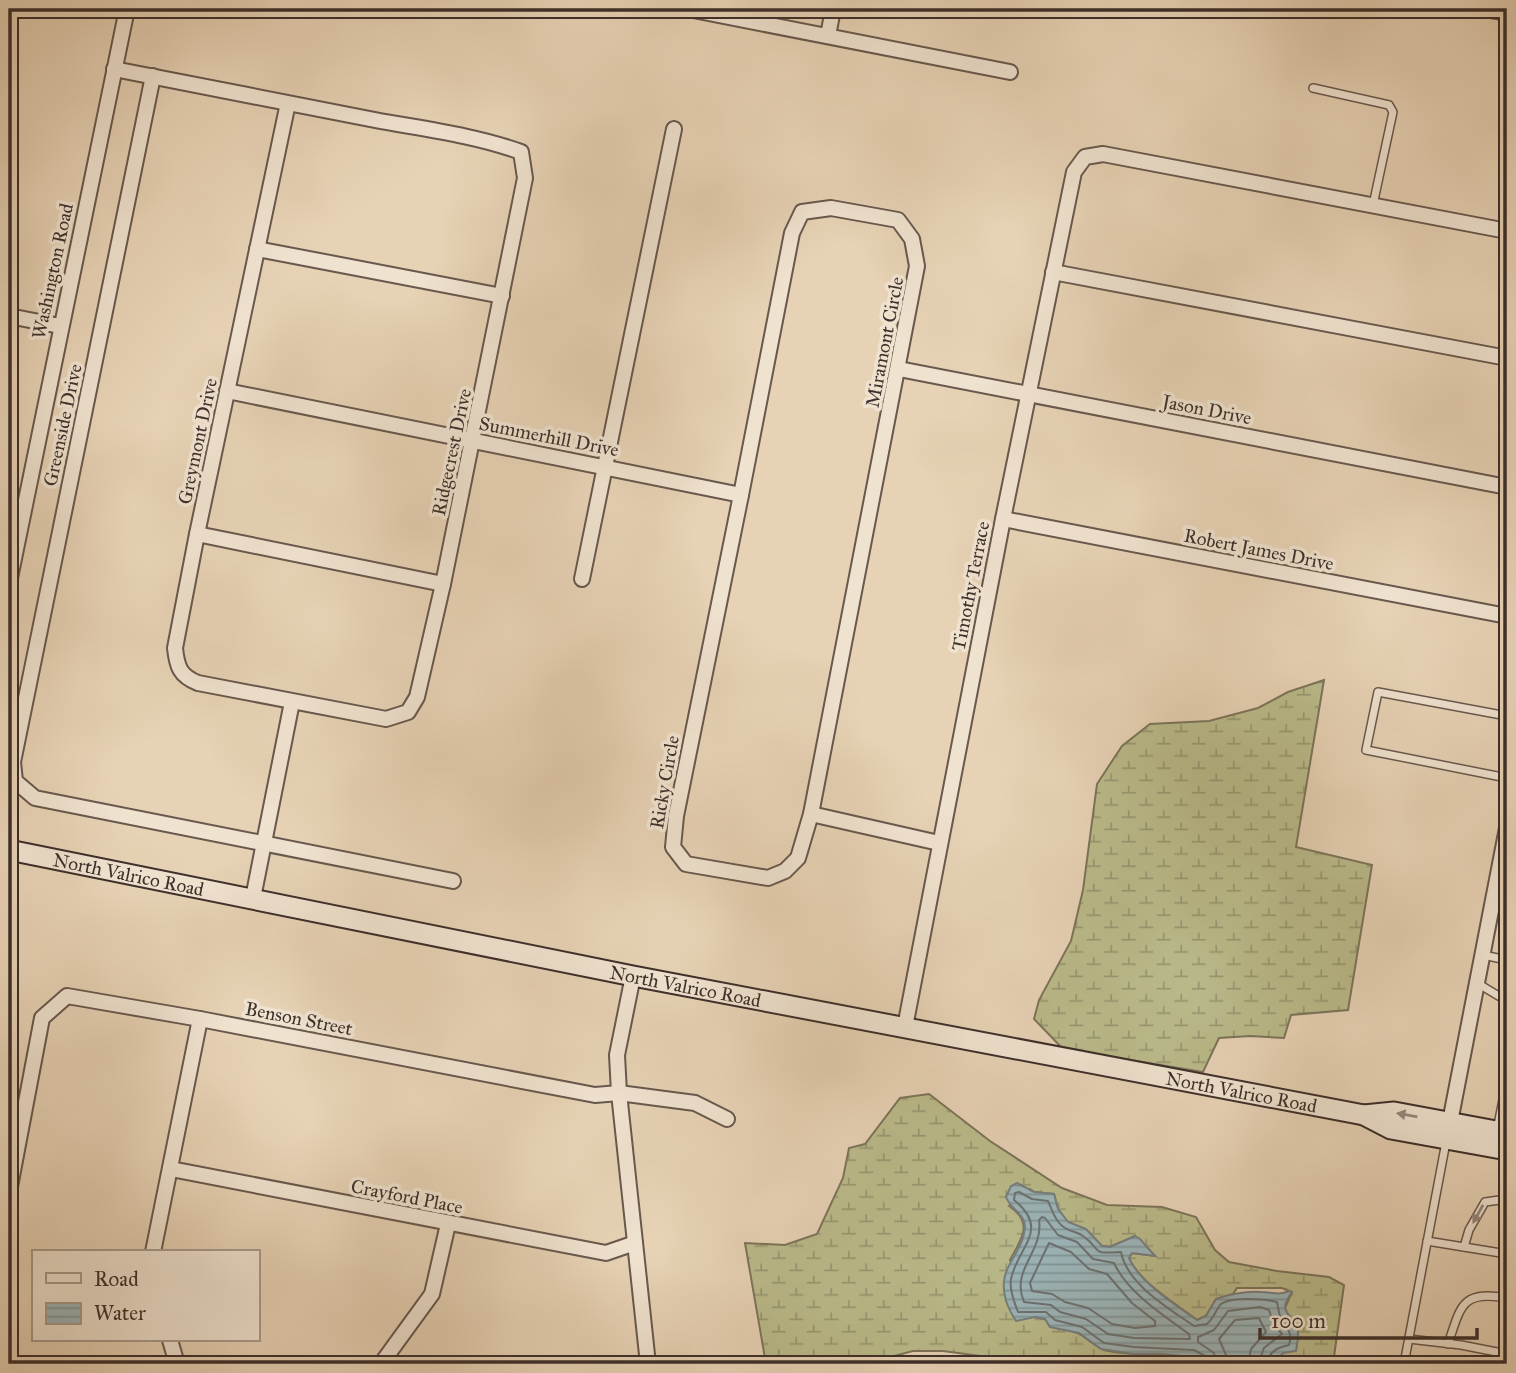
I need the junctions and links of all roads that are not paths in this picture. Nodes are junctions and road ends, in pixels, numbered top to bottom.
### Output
1 (127, 9) edge
2 (688, 9) edge
3 (833, 9) edge
4 (1484, 9) edge
5 (1507, 13) edge
6 (828, 36) junction
7 (114, 69) junction
8 (1010, 72) dead end
9 (153, 76) junction
10 (1313, 88) dead end
11 (288, 103) junction
12 (674, 129) dead end
13 (1373, 205) junction
14 (1507, 231) edge
15 (257, 249) junction
16 (1053, 272) junction
17 (502, 296) junction
18 (9, 316) edge
19 (60, 326) junction
20 (1507, 358) edge
21 (899, 369) junction
22 (227, 391) junction
23 (1028, 394) junction
24 (472, 442) junction
25 (605, 466) junction
26 (1507, 487) edge
27 (741, 495) junction
28 (1003, 519) junction
29 (197, 534) junction
30 (582, 579) dead end
31 (9, 583) edge
32 (443, 584) junction
33 (1507, 617) edge
34 (292, 702) junction
35 (1507, 716) edge
36 (1507, 778) edge
37 (811, 814) junction
38 (1507, 828) edge
39 (939, 843) junction
40 (262, 844) junction
41 (9, 850) edge
42 (453, 881) dead end
43 (253, 898) junction
44 (1483, 955) junction
45 (1507, 960) edge
46 (634, 976) junction
47 (1477, 983) junction
48 (1507, 1001) edge
49 (200, 1019) junction
50 (905, 1027) junction
51 (1507, 1080) edge
52 (619, 1093) junction
53 (727, 1119) dead end
54 (1448, 1131) junction
55 (1502, 1132) edge
56 (1507, 1150) edge
57 (171, 1169) junction
58 (9, 1192) edge
59 (1507, 1199) edge
60 (448, 1224) junction
61 (1427, 1241) junction
62 (635, 1243) junction
63 (1464, 1247) junction
64 (153, 1250) edge
65 (1507, 1254) edge
66 (1507, 1298) edge
67 (1409, 1339) junction
68 (171, 1342) edge
69 (1448, 1344) junction
70 (1507, 1354) edge
71 (177, 1364) edge
72 (382, 1364) edge
73 (648, 1364) edge
74 (1404, 1364) edge

1 - 7 street, Washington Road
2 - 6 street
3 - 6 street
4 - 5 street
6 - 8 street
7 - 9 street
7 - 19 street, Washington Road
9 - 11 street
9 - 40 street, Greenside Drive
10 - 13 lane
11 - 15 street, Greymont Drive
11 - 17 street, Ridgecrest Drive
12 - 25 street
13 - 14 street
13 - 16 street, Timothy Terrace
15 - 17 street
15 - 22 street, Greymont Drive
16 - 20 street
16 - 23 street, Timothy Terrace
17 - 24 street, Ridgecrest Drive
18 - 19 street
19 - 31 street, Washington Road
21 - 23 street, Jason Drive
21 - 27 street, Miramont Circle
21 - 37 street, Miramont Circle
22 - 24 street, Summerhill Drive
22 - 29 street, Greymont Drive
23 - 26 street, Jason Drive
23 - 28 street, Timothy Terrace
24 - 25 street, Summerhill Drive
24 - 32 street, Ridgecrest Drive
25 - 27 street, Summerhill Drive
25 - 30 street
27 - 37 street, Ricky Circle
28 - 33 street, Robert James Drive
28 - 39 street, Timothy Terrace
29 - 32 street
29 - 34 street, Greymont Drive
32 - 34 street, Ridgecrest Drive
34 - 40 street
35 - 36 lane
37 - 39 street
38 - 44 street
39 - 50 street, Timothy Terrace
40 - 42 street
40 - 43 street
41 - 43 street, North Valrico Road
43 - 46 street, North Valrico Road
44 - 45 lane
44 - 47 street
46 - 50 street, North Valrico Road
46 - 52 street
47 - 48 lane
47 - 54 street
49 - 52 street, Benson Street
49 - 57 street
49 - 58 street, Benson Street
50 - 54 street, North Valrico Road
51 - 55 lane
52 - 53 street, Benson Street
52 - 62 street
54 - 55 street, North Valrico Road
54 - 56 street, North Valrico Road
54 - 61 lane
57 - 60 street, Crayford Place
57 - 64 street
59 -> 63 lane
60 - 62 street, Crayford Place
60 - 72 street
61 - 63 lane
61 - 67 lane
62 - 73 street
63 - 65 lane
66 - 69 lane
67 - 69 lane
67 - 74 lane
68 - 71 street
69 - 70 lane

